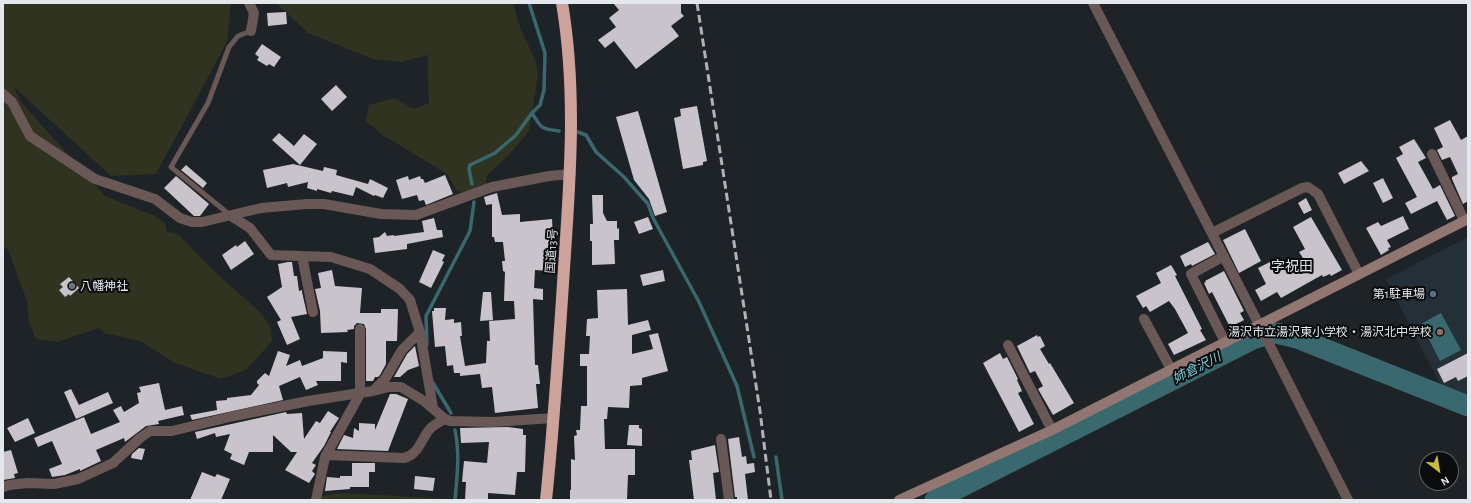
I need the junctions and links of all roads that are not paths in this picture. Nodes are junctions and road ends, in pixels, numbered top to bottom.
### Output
1 (249, 3) edge
2 (562, 3) edge
3 (1093, 3) edge
4 (251, 31) joint
5 (3, 94) edge
6 (1432, 154) dead end
7 (571, 174) junction
8 (231, 216) junction
9 (1466, 220) edge
10 (1212, 233) junction
11 (302, 256) junction
12 (1224, 256) junction
13 (1359, 274) junction
14 (313, 312) dead end
15 (1144, 319) dead end
16 (1259, 324) junction
17 (360, 329) dead end
18 (420, 332) junction
19 (1225, 342) junction
20 (1008, 345) dead end
21 (1171, 369) junction
22 (373, 391) junction
23 (360, 394) junction
24 (433, 408) junction
25 (554, 418) junction
26 (445, 419) junction
27 (1052, 430) junction
28 (721, 439) dead end
29 (326, 455) junction
30 (3, 487) edge
31 (316, 500) edge
32 (546, 500) edge
33 (730, 500) edge
34 (899, 500) edge
35 (1348, 500) edge

1 - 4 street
2 - 7 highway, 国道13号
3 - 10 street
4 - 8 lane
5 - 8 street
6 - 9 street
7 - 8 street
7 - 25 highway, 国道13号
8 - 11 street
9 - 13 street
10 - 12 street
10 - 13 street
11 - 14 street
11 - 18 street
12 - 16 street
12 - 19 street
13 - 16 street
15 - 21 street
16 - 19 street
16 - 35 street
17 - 23 street
18 - 22 street
18 - 24 street
19 - 21 street
20 - 27 street
21 - 27 street
22 - 23 street
22 - 24 street
23 - 29 street
23 - 30 street
24 - 26 street
25 - 26 street
25 - 32 highway, 国道13号
26 - 29 street
27 - 34 street
28 - 33 street
29 - 31 street

